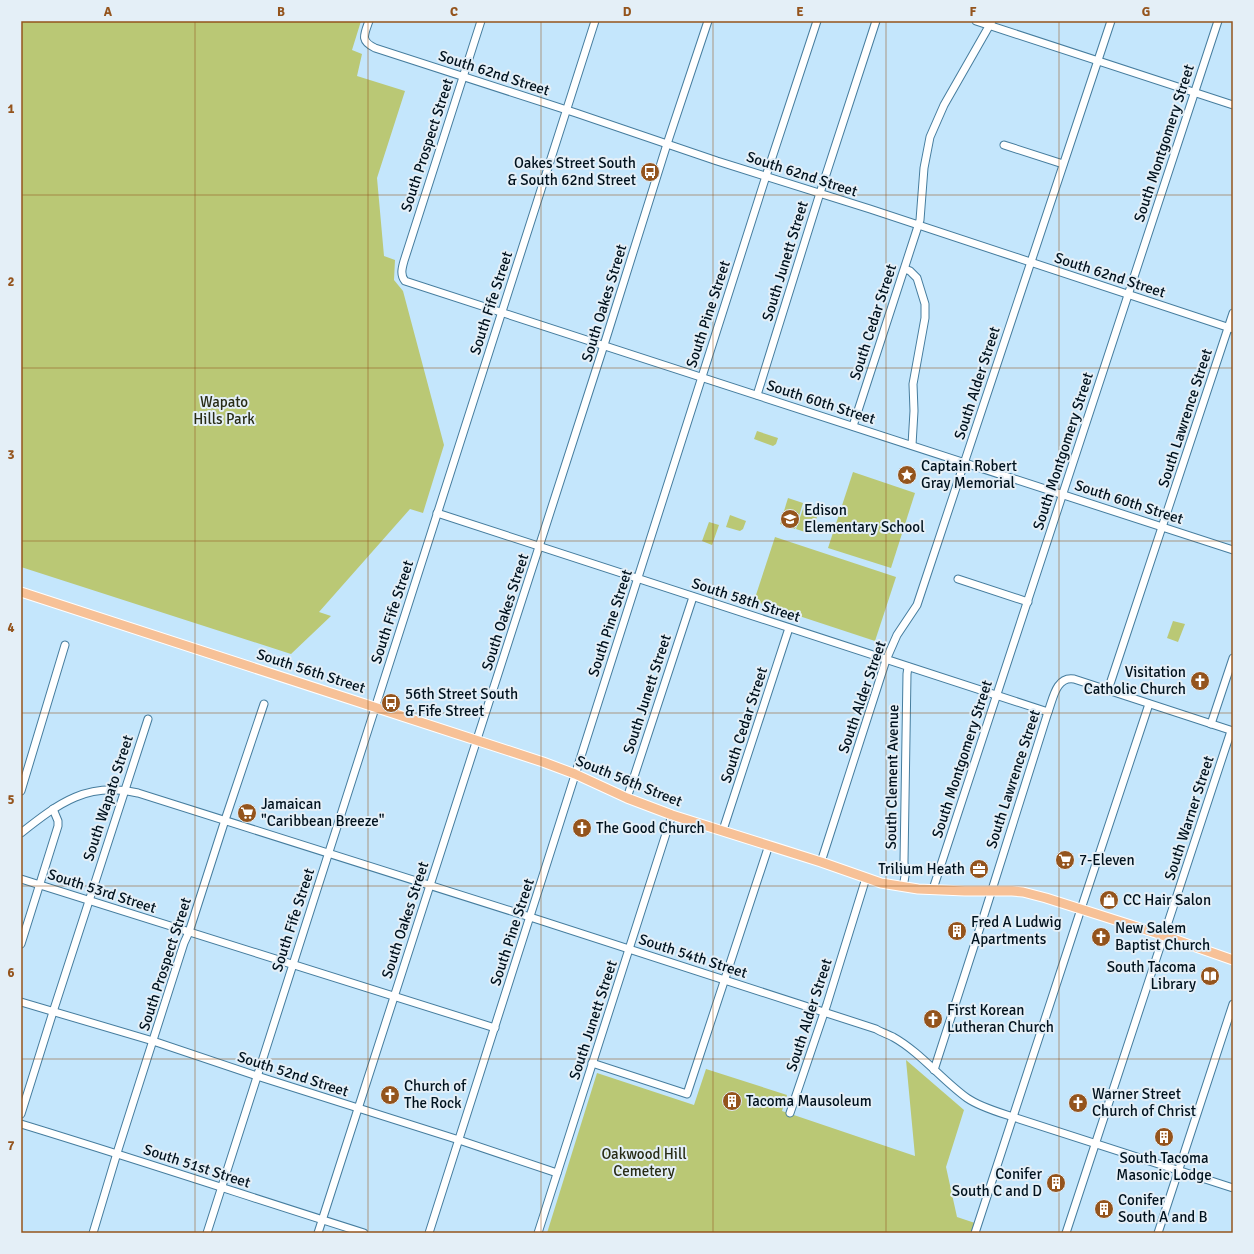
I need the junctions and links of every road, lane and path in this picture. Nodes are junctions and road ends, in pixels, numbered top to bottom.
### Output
1 (369, 21) edge
2 (481, 21) edge
3 (594, 21) edge
4 (708, 21) edge
5 (817, 21) edge
6 (876, 21) edge
7 (976, 21) edge
8 (1111, 21) edge
9 (1218, 21) edge
10 (991, 23) edge
11 (1097, 61) junction
12 (463, 76) junction
13 (1194, 93) junction
14 (1233, 105) edge
15 (566, 110) junction
16 (667, 144) junction
17 (1004, 145) dead end
18 (1063, 164) junction
19 (766, 176) junction
20 (820, 194) junction
21 (918, 226) junction
22 (1031, 263) junction
23 (905, 268) junction
24 (402, 277) joint
25 (1128, 294) junction
26 (502, 312) junction
27 (1233, 313) edge
28 (1231, 328) edge
29 (604, 345) junction
30 (702, 377) junction
31 (757, 395) junction
32 (853, 426) junction
33 (912, 445) junction
34 (965, 463) junction
35 (1062, 494) junction
36 (437, 513) junction
37 (1162, 527) junction
38 (539, 547) junction
39 (1233, 550) edge
40 (638, 579) junction
41 (958, 580) dead end
42 (21, 592) edge
43 (693, 597) junction
44 (1028, 602) junction
45 (789, 628) junction
46 (65, 645) dead end
47 (1233, 658) edge
48 (886, 660) junction
49 (908, 667) junction
50 (1108, 690) junction
51 (996, 696) junction
52 (264, 704) dead end
53 (1149, 704) junction
54 (375, 707) junction
55 (1048, 712) junction
56 (148, 718) dead end
57 (1211, 724) junction
58 (1232, 731) edge
59 (477, 741) junction
60 (575, 774) junction
61 (125, 790) junction
62 (21, 791) edge
63 (627, 798) junction
64 (53, 809) junction
65 (672, 815) junction
66 (225, 820) junction
67 (722, 830) junction
68 (21, 833) edge
69 (769, 845) junction
70 (328, 853) junction
71 (820, 862) junction
72 (866, 878) junction
73 (21, 879) edge
74 (39, 884) junction
75 (430, 886) junction
76 (904, 887) junction
77 (933, 889) junction
78 (992, 890) junction
79 (89, 900) junction
80 (1081, 909) junction
81 (530, 917) junction
82 (189, 932) junction
83 (1164, 936) junction
84 (21, 944) edge
85 (629, 949) junction
86 (1233, 960) edge
87 (292, 965) junction
88 (725, 980) junction
89 (394, 997) junction
90 (21, 1002) edge
91 (1233, 1004) edge
92 (53, 1012) junction
93 (824, 1012) junction
94 (495, 1028) junction
95 (153, 1041) junction
96 (592, 1064) junction
97 (934, 1070) junction
98 (257, 1076) junction
99 (359, 1108) junction
100 (790, 1113) dead end
101 (21, 1114) edge
102 (1013, 1117) junction
103 (21, 1124) edge
104 (459, 1140) junction
105 (1095, 1144) junction
106 (117, 1153) junction
107 (1179, 1170) junction
108 (557, 1173) junction
109 (221, 1188) junction
110 (1233, 1188) edge
111 (323, 1220) junction
112 (93, 1233) edge
113 (206, 1233) edge
114 (318, 1233) edge
115 (364, 1233) edge
116 (429, 1233) edge
117 (538, 1233) edge
118 (975, 1233) edge
119 (1066, 1233) edge
120 (1158, 1233) edge

1 - 12 street, South 62nd Street
2 - 12 street, South Prospect Street
3 - 15 street, South Fife Street
4 - 16 street, South Oakes Street
5 - 19 street, South Pine Street
6 - 20 street, South Junett Street
7 - 10 street
8 - 11 street, South Alder Street
9 - 13 street, South Montgomery Street
10 - 11 street
10 - 21 street
11 - 13 street
11 - 18 street, South Alder Street
12 - 15 street, South 62nd Street
12 - 24 street, South Prospect Street
13 - 14 street
13 - 25 street, South Montgomery Street
15 - 16 street, South 62nd Street
15 - 26 street, South Fife Street
16 - 19 street, South 62nd Street
16 - 29 street, South Oakes Street
17 - 18 street
18 - 22 street, South Alder Street
19 - 20 street, South 62nd Street
19 - 30 street, South Pine Street
20 - 21 street, South 62nd Street
20 - 31 street, South Junett Street
21 - 22 street, South 62nd Street
21 - 23 street, South Cedar Street
22 - 25 street, South 62nd Street
22 - 34 street, South Alder Street
23 - 32 street, South Cedar Street
23 - 33 street
24 - 26 street, South 60th Street
25 - 28 street, South 62nd Street
25 - 35 street, South Montgomery Street
26 - 29 street, South 60th Street
26 - 36 street, South Fife Street
27 - 28 street, South Lawrence Street
28 - 37 street, South Lawrence Street
29 - 30 street, South 60th Street
29 - 38 street, South Oakes Street
30 - 31 street, South 60th Street
30 - 40 street, South Pine Street
31 - 32 street, South 60th Street
32 - 33 street, South 60th Street
33 - 34 street, South 60th Street
34 - 35 street, South 60th Street
34 - 48 street, South Alder Street
35 - 37 street, South 60th Street
35 - 44 street, South Montgomery Street
36 - 38 street, South 58th Street
36 - 54 street, South Fife Street
37 - 39 street, South 60th Street
37 - 50 street, South Lawrence Street
38 - 40 street, South 58th Street
38 - 59 street, South Oakes Street
40 - 43 street, South 58th Street
40 - 60 street, South Pine Street
41 - 44 street
42 - 54 main road, South 56th Street
43 - 45 street, South 58th Street
43 - 63 street, South Junett Street
44 - 51 street, South Montgomery Street
45 - 48 street, South 58th Street
45 - 67 street, South Cedar Street
46 - 62 street
47 - 57 street
48 - 49 street, South 58th Street
48 - 71 street, South Alder Street
49 - 51 street, South 58th Street
49 - 76 street, South Clement Avenue
50 - 53 street
50 - 55 street, South Lawrence Street
51 - 55 street, South 58th Street
51 - 77 street, South Montgomery Street
52 - 66 street, South Prospect Street
53 - 57 street
53 - 80 street
54 - 59 main road, South 56th Street
54 - 70 street, South Fife Street
55 - 78 street, South Lawrence Street
56 - 61 street, South Wapato Street
57 - 58 street
58 - 83 street, South Warner Street
59 - 60 main road, South 56th Street
59 - 75 street, South Oakes Street
60 - 63 main road, South 56th Street
60 - 81 street, South Pine Street
61 - 64 street, South 54th Street
61 - 66 street, South 54th Street
61 - 79 street, South Wapato Street
63 - 65 main road, South 56th Street
64 - 68 street, South 54th Street
64 - 74 street
65 - 67 main road, South 56th Street
65 - 85 street, South Junett Street
66 - 70 street, South 54th Street
66 - 82 street, South Prospect Street
67 - 69 main road, South 56th Street
69 - 71 main road, South 56th Street
69 - 88 street
70 - 75 street, South 54th Street
70 - 87 street, South Fife Street
71 - 72 main road, South 56th Street
72 - 76 main road, South 56th Street
72 - 93 street, South Alder Street
73 - 74 street, South 53rd Street
74 - 79 street, South 53rd Street
74 - 84 street
75 - 81 street, South 54th Street
75 - 89 street, South Oakes Street
76 - 77 main road, South 56th Street
77 - 78 main road, South 56th Street
78 - 80 main road, South 56th Street
78 - 97 street, South Lawrence Street
79 - 82 street, South 53rd Street
79 - 92 street, South Wapato Street
80 - 83 main road, South 56th Street
80 - 102 street
81 - 85 street, South 54th Street
81 - 94 street, South Pine Street
82 - 87 street, South 53rd Street
82 - 95 street, South Prospect Street
83 - 86 main road, South 56th Street
83 - 105 street, South Warner Street
85 - 88 street, South 54th Street
85 - 96 street, South Junett Street
87 - 89 street, South 53rd Street
87 - 98 street, South Fife Street
88 - 93 street, South 54th Street
88 - 96 street
89 - 94 street, South 53rd Street
89 - 99 street, South Oakes Street
90 - 92 street, South 52nd Street
91 - 107 street
92 - 95 street, South 52nd Street
92 - 101 street, South Wapato Street
93 - 97 street, South 54th Street
93 - 100 street, South Alder Street
94 - 104 street, South Pine Street
95 - 98 street, South 52nd Street
95 - 106 street, South Prospect Street
96 - 108 street, South Junett Street
97 - 102 street, South 54th Street
98 - 99 street, South 52nd Street
98 - 109 street, South Fife Street
99 - 104 street, South 52nd Street
99 - 111 street, South Oakes Street
102 - 105 street, South 54th Street
102 - 118 street
103 - 106 street, South 51st Street
104 - 108 street, South 52nd Street
104 - 116 street, South Pine Street
105 - 107 street, South 54th Street
105 - 119 street, South Warner Street
106 - 109 street, South 51st Street
106 - 112 street, South Prospect Street
107 - 110 street, South 54th Street
107 - 120 street
108 - 117 street, South Junett Street
109 - 111 street, South 51st Street
109 - 113 street, South Fife Street
111 - 114 street, South Oakes Street
111 - 115 street, South 51st Street

